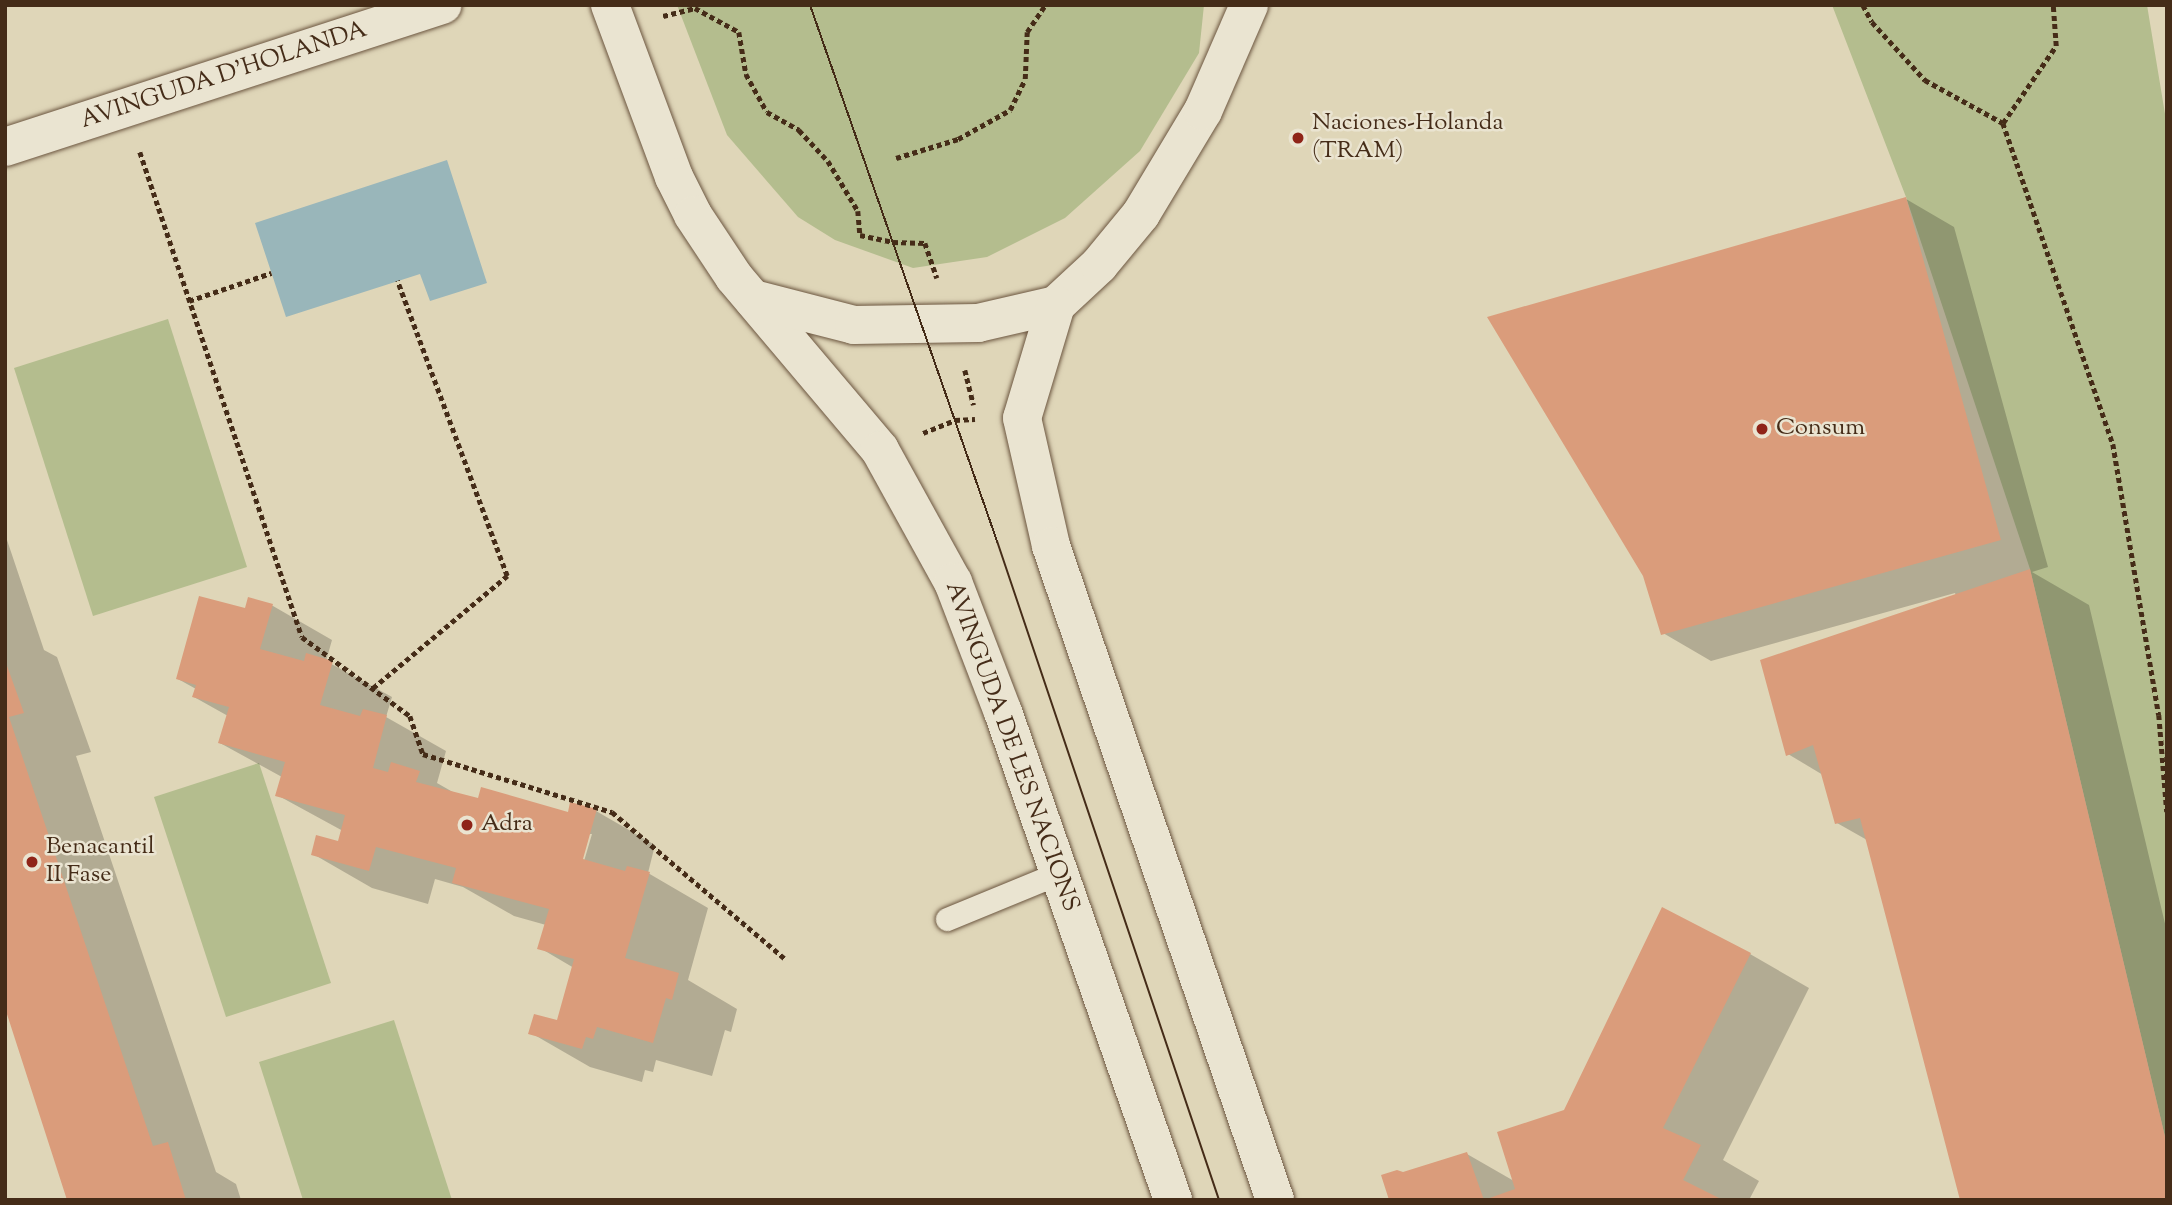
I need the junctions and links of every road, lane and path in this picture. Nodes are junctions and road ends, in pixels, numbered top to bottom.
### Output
1 (443, 5) edge
2 (1045, 5) edge
3 (1249, 5) edge
4 (1863, 5) edge
5 (2053, 5) edge
6 (614, 17) edge
7 (127, 107) junction
8 (2003, 123) junction
9 (5, 147) edge
10 (896, 158) dead end
11 (925, 243) dead end
12 (271, 274) dead end
13 (397, 281) dead end
14 (752, 299) junction
15 (189, 301) junction
16 (1056, 306) junction
17 (1022, 418) junction
18 (880, 450) junction
19 (373, 688) junction
20 (2167, 812) edge
21 (1059, 873) junction
22 (947, 919) dead end
23 (784, 958) dead end
24 (1173, 1200) edge
25 (1275, 1200) edge

1 - 7 main road, AVINGUDA D'HOLANDA
2 - 10 path
3 - 16 main road
4 - 8 path
5 - 8 path
6 - 11 path
6 - 14 main road, AVINGUDA DE LES NACIONS
7 - 9 main road, AVINGUDA D'HOLANDA
7 - 15 path
8 - 20 path
12 - 15 path
13 - 19 path
14 - 16 main road
14 - 18 main road, AVINGUDA DE LES NACIONS
15 - 19 path
16 - 17 main road
17 - 18 path
17 - 25 main road
18 - 21 main road, AVINGUDA DE LES NACIONS
19 - 23 path
21 - 22 lane
21 - 24 main road, AVINGUDA DE LES NACIONS

